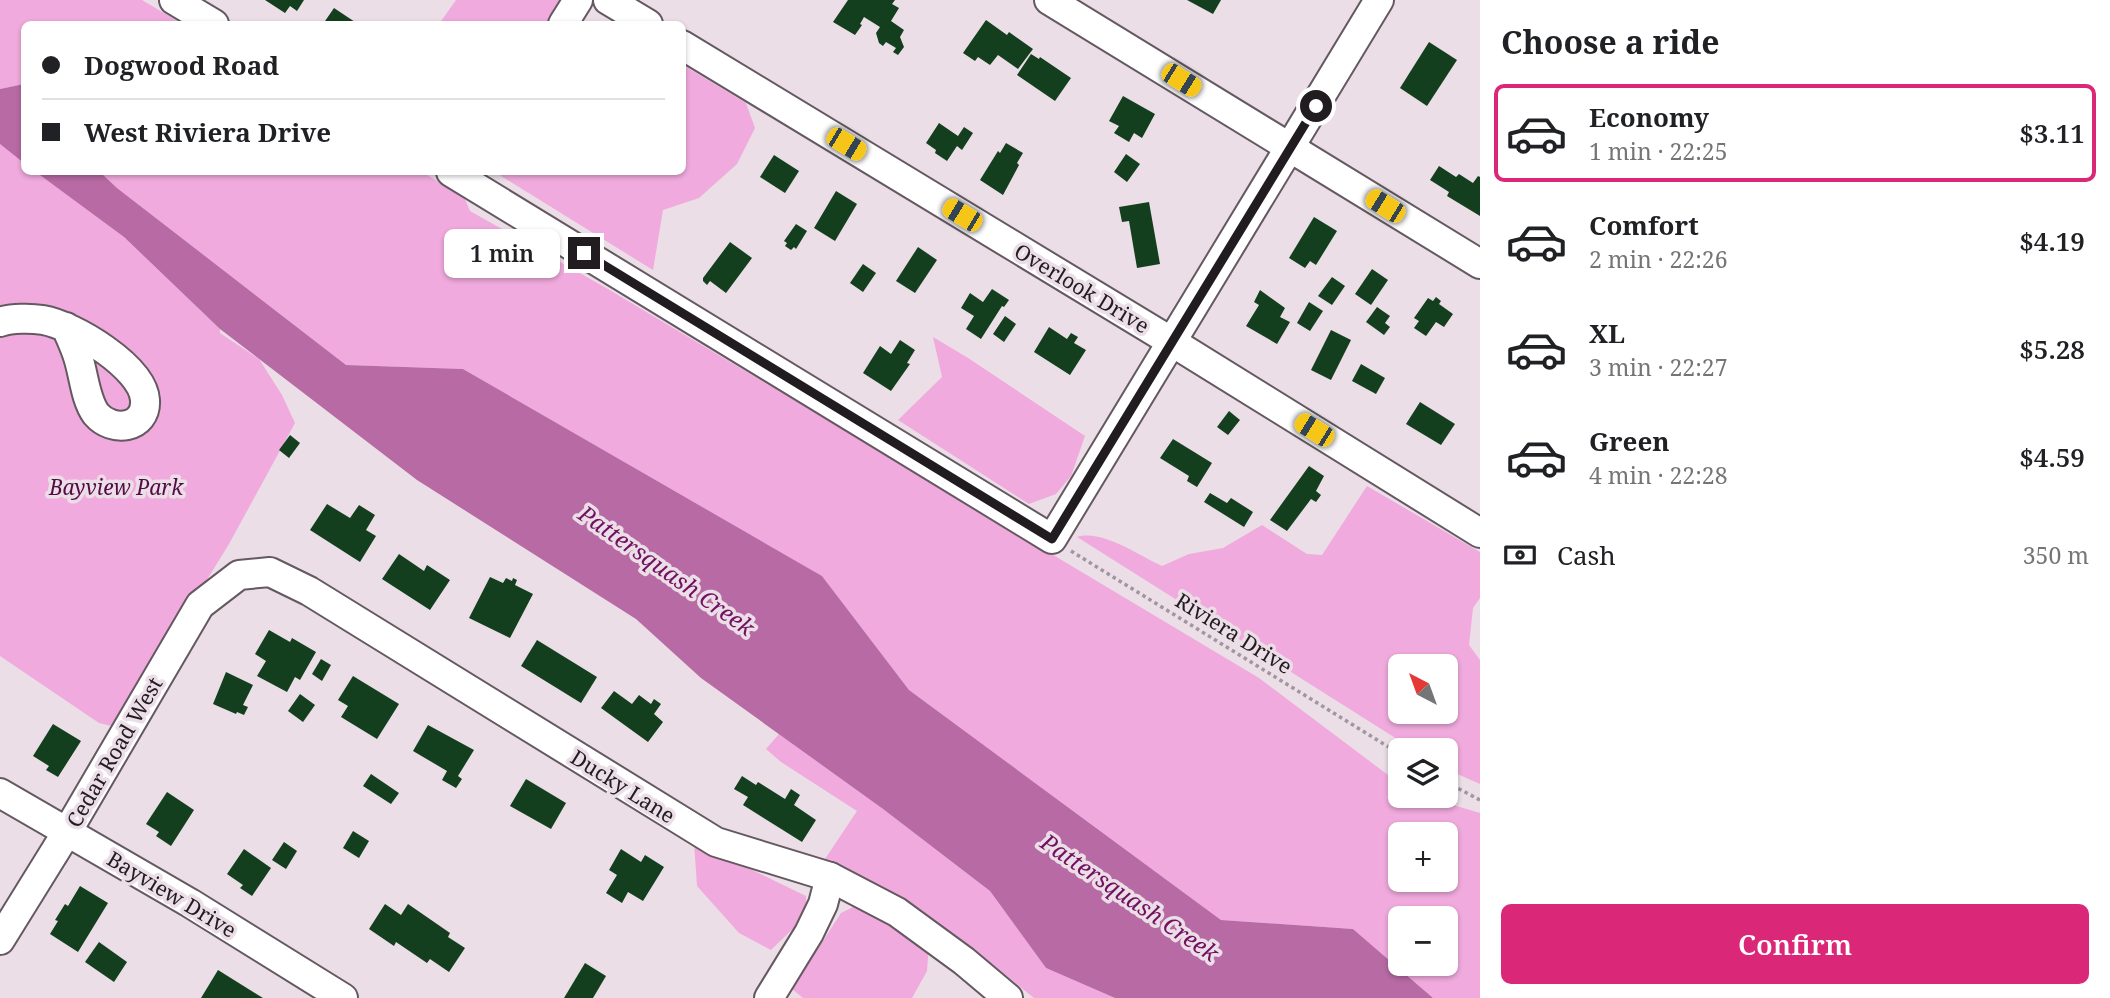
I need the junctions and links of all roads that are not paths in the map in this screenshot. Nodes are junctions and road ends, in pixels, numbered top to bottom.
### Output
1 (174, 0) edge
2 (578, 0) edge
3 (608, 0) edge
4 (1049, 0) edge
5 (1379, 0) edge
6 (209, 21) edge
7 (565, 21) edge
8 (643, 21) edge
9 (686, 48) edge
10 (1291, 148) junction
11 (464, 175) edge
12 (1480, 264) edge
13 (0, 322) edge
14 (66, 327) dead end
15 (1172, 342) junction
16 (1480, 533) edge
17 (239, 575) joint
18 (0, 793) edge
19 (67, 832) junction
20 (830, 877) junction
21 (0, 940) edge
22 (343, 998) edge
23 (769, 998) edge
24 (1008, 998) edge

1 - 6 street
2 - 7 street
3 - 8 street
4 - 10 street
5 - 10 street
9 - 15 street, Overlook Drive
10 - 12 street
10 - 15 street
11 - 15 street
13 - 14 street
15 - 16 street, Overlook Drive
17 - 19 street, Cedar Road West
17 - 20 street, Ducky Lane
18 - 19 street, Bayview Drive
19 - 21 street, Cedar Road West
19 - 22 street, Bayview Drive
20 - 23 street
20 - 24 street, Ducky Lane

